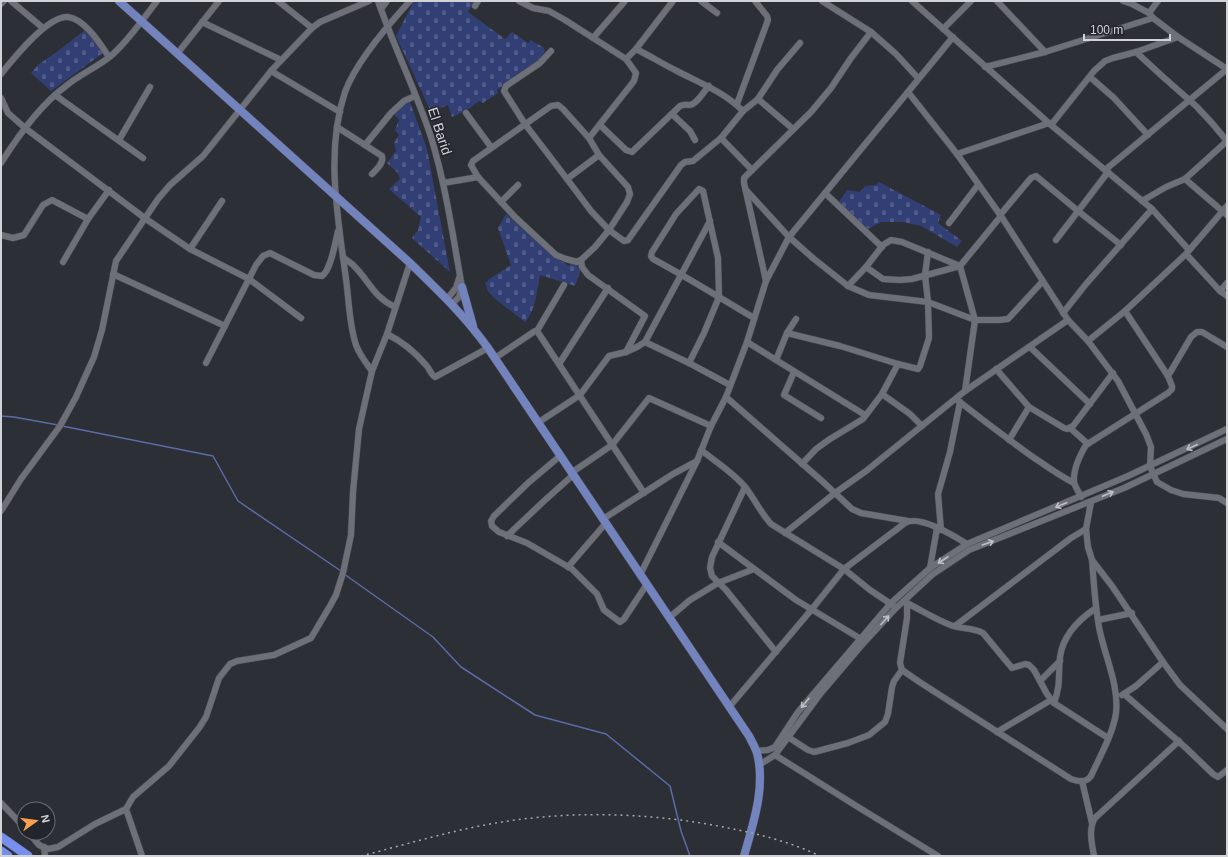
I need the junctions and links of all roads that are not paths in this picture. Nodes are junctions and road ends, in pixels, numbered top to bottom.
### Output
1 (4, 1) edge
2 (11, 1) edge
3 (119, 1) edge
4 (157, 1) edge
5 (219, 1) edge
6 (278, 1) edge
7 (369, 1) edge
8 (378, 1) edge
9 (388, 1) edge
10 (410, 1) edge
11 (519, 1) edge
12 (625, 1) edge
13 (673, 1) edge
14 (701, 1) edge
15 (755, 1) edge
16 (822, 1) edge
17 (912, 1) edge
18 (971, 1) edge
19 (996, 1) edge
20 (1123, 1) edge
21 (1158, 1) edge
22 (1, 4) edge
23 (381, 9) junction
24 (717, 13) dead end
25 (1151, 15) junction
26 (142, 21) junction
27 (202, 22) junction
28 (387, 27) junction
29 (43, 28) junction
30 (312, 28) junction
31 (943, 29) junction
32 (870, 32) junction
33 (1178, 37) junction
34 (593, 38) junction
35 (953, 38) junction
36 (800, 43) dead end
37 (636, 49) junction
38 (550, 51) dead end
39 (1045, 52) junction
40 (1136, 52) junction
41 (177, 54) junction
42 (109, 57) junction
43 (626, 59) junction
44 (281, 60) junction
45 (985, 67) junction
46 (1227, 69) edge
47 (271, 71) junction
48 (1, 74) edge
49 (1090, 77) junction
50 (918, 78) junction
51 (709, 86) junction
52 (150, 87) dead end
53 (908, 92) junction
54 (55, 94) junction
55 (415, 96) junction
56 (1, 98) edge
57 (758, 99) junction
58 (1190, 101) junction
59 (737, 104) junction
60 (240, 111) junction
61 (743, 111) junction
62 (340, 112) junction
63 (466, 113) dead end
64 (672, 114) junction
65 (526, 124) junction
66 (1050, 124) junction
67 (600, 125) junction
68 (337, 127) junction
69 (25, 128) junction
70 (793, 129) junction
71 (1148, 135) junction
72 (589, 138) junction
73 (721, 138) junction
74 (119, 140) junction
75 (695, 140) dead end
76 (1227, 141) edge
77 (365, 145) junction
78 (491, 147) junction
79 (957, 154) junction
80 (599, 155) junction
81 (143, 158) dead end
82 (2, 159) edge
83 (752, 170) junction
84 (1107, 171) junction
85 (372, 174) dead end
86 (478, 177) junction
87 (566, 179) junction
88 (1185, 179) junction
89 (443, 183) junction
90 (518, 185) dead end
91 (978, 185) junction
92 (109, 190) junction
93 (746, 190) junction
94 (825, 193) junction
95 (336, 197) junction
96 (222, 201) dead end
97 (1142, 201) junction
98 (501, 202) junction
99 (1227, 206) edge
100 (1152, 210) junction
101 (1078, 211) junction
102 (1225, 213) edge
103 (1000, 215) junction
104 (88, 219) junction
105 (146, 219) junction
106 (710, 221) junction
107 (949, 223) dead end
108 (338, 229) junction
109 (609, 230) junction
110 (1, 235) edge
111 (788, 237) junction
112 (1056, 240) dead end
113 (1121, 245) junction
114 (882, 247) junction
115 (190, 249) junction
116 (928, 252) junction
117 (1188, 252) junction
118 (343, 258) junction
119 (581, 260) junction
120 (63, 262) dead end
121 (410, 263) junction
122 (960, 266) junction
123 (866, 267) junction
124 (113, 274) junction
125 (460, 274) junction
126 (682, 274) junction
127 (926, 276) junction
128 (249, 279) junction
129 (766, 281) junction
130 (1042, 282) junction
131 (1227, 282) edge
132 (564, 285) dead end
133 (848, 286) junction
134 (462, 287) junction
135 (608, 288) junction
136 (1220, 291) junction
137 (1227, 296) edge
138 (719, 297) junction
139 (450, 302) junction
140 (928, 302) junction
141 (395, 307) junction
142 (1125, 311) junction
143 (1063, 312) junction
144 (645, 316) junction
145 (301, 318) dead end
146 (754, 318) junction
147 (796, 319) dead end
148 (975, 320) junction
149 (1068, 320) junction
150 (656, 322) junction
151 (225, 326) junction
152 (474, 328) junction
153 (537, 331) junction
154 (787, 332) junction
155 (387, 334) junction
156 (1088, 341) junction
157 (645, 342) junction
158 (747, 342) junction
159 (1030, 347) junction
160 (1227, 347) edge
161 (488, 348) junction
162 (626, 352) junction
163 (495, 358) junction
164 (776, 360) junction
165 (206, 363) dead end
166 (689, 363) junction
167 (559, 364) junction
168 (898, 364) junction
169 (996, 369) junction
170 (372, 371) junction
171 (794, 372) junction
172 (1113, 373) junction
173 (1168, 376) junction
174 (730, 385) junction
175 (966, 391) junction
176 (580, 394) junction
177 (882, 394) junction
178 (726, 397) junction
179 (958, 400) junction
180 (1090, 404) junction
181 (1029, 407) junction
182 (1136, 414) junction
183 (865, 415) junction
184 (820, 418) dead end
185 (538, 422) junction
186 (711, 426) junction
187 (922, 426) junction
188 (1070, 428) junction
189 (1227, 430) edge
190 (1227, 439) edge
191 (1009, 440) junction
192 (1088, 444) junction
193 (612, 445) junction
194 (701, 450) junction
195 (560, 456) junction
196 (696, 461) junction
197 (802, 464) junction
198 (1150, 466) junction
199 (572, 474) junction
200 (1153, 474) junction
201 (1074, 483) junction
202 (745, 487) junction
203 (644, 493) junction
204 (835, 493) junction
205 (1081, 497) junction
206 (1091, 502) junction
207 (1227, 503) edge
208 (1, 511) edge
209 (604, 521) junction
210 (908, 521) junction
211 (939, 529) junction
212 (1086, 529) junction
213 (785, 533) junction
214 (508, 536) junction
215 (718, 542) junction
216 (967, 544) junction
217 (1092, 560) junction
218 (568, 567) junction
219 (930, 568) junction
220 (754, 569) junction
221 (844, 569) junction
222 (640, 574) junction
223 (718, 583) junction
224 (647, 584) junction
225 (897, 597) junction
226 (905, 602) junction
227 (891, 604) junction
228 (897, 608) junction
229 (1096, 608) junction
230 (812, 610) junction
231 (1132, 613) junction
232 (670, 617) junction
233 (1098, 620) junction
234 (956, 626) junction
235 (861, 639) junction
236 (776, 652) junction
237 (1060, 661) junction
238 (1162, 662) junction
239 (902, 670) junction
240 (1040, 681) junction
241 (1124, 694) junction
242 (1116, 698) junction
243 (1053, 702) junction
244 (730, 706) junction
245 (1227, 729) edge
246 (997, 732) junction
247 (788, 737) junction
248 (1108, 738) junction
249 (1179, 741) junction
250 (756, 751) junction
251 (775, 755) junction
252 (759, 765) junction
253 (1227, 770) edge
254 (1082, 781) junction
255 (1, 803) edge
256 (126, 809) junction
257 (16, 819) edge
258 (1092, 823) junction
259 (1, 837) edge
260 (36, 841) edge
261 (44, 847) junction
262 (1, 851) edge
263 (8, 856) edge
264 (28, 856) edge
265 (45, 856) edge
266 (142, 856) edge
267 (744, 856) edge
268 (938, 856) edge
269 (1094, 856) edge

1 - 22 street
2 - 29 street
3 - 26 main road
4 - 26 street
5 - 27 street
6 - 30 street
7 - 30 street
8 - 23 street, El Barid
9 - 23 street
10 - 28 street
11 - 34 street
12 - 34 street
13 - 37 street
14 - 24 street
15 - 59 street
16 - 32 street
17 - 31 street
18 - 31 street
19 - 39 street
20 - 25 street
21 - 25 street
23 - 28 street, El Barid
25 - 33 street
25 - 39 street
26 - 41 main road
26 - 42 street
27 - 41 street
27 - 44 street
28 - 55 street, El Barid
28 - 62 street
29 - 42 street
29 - 48 street
30 - 44 street
31 - 35 street
32 - 50 street
32 - 70 street
33 - 40 street
33 - 46 street
34 - 43 street
35 - 45 street
35 - 50 street
36 - 57 street
37 - 43 street
37 - 51 street
38 - 65 street
39 - 45 street
40 - 49 street
40 - 58 street
41 - 60 main road
42 - 54 street
43 - 67 street
44 - 47 street
45 - 66 street
46 - 58 street
47 - 60 street
47 - 62 street
49 - 66 street
49 - 71 street
50 - 53 street
51 - 59 street
51 - 64 street
52 - 74 street
53 - 79 street
53 - 94 street
54 - 69 street
54 - 74 street
55 - 77 street
55 - 89 street, El Barid
56 - 69 street
57 - 61 street
57 - 70 street
58 - 71 street
58 - 76 street
59 - 61 street
60 - 95 main road
60 - 105 street
61 - 73 street
62 - 68 street
63 - 78 street
64 - 67 street
64 - 75 street
65 - 72 street
65 - 78 street
65 - 87 street
66 - 79 street
66 - 84 street
67 - 72 street
68 - 77 street
68 - 95 street
69 - 82 street
69 - 92 street
70 - 83 street
71 - 84 street
72 - 80 street
73 - 83 street
73 - 109 street
74 - 81 street
76 - 88 street
77 - 85 street
78 - 86 street
79 - 91 street
80 - 87 street
80 - 109 street
83 - 93 street
84 - 97 street
84 - 101 street
86 - 89 street
86 - 98 street
87 - 109 street
88 - 97 street
88 - 102 street
89 - 125 street, El Barid
90 - 98 street
91 - 103 street
91 - 107 street
92 - 104 street
92 - 105 street
93 - 111 street
93 - 129 street
94 - 111 street
94 - 114 street
95 - 108 street
95 - 121 main road
96 - 115 street
97 - 100 street
98 - 119 street
99 - 102 street
100 - 113 street
100 - 117 street
101 - 103 street
101 - 112 street
101 - 113 street
102 - 117 street
103 - 122 street
103 - 130 street
104 - 110 street
104 - 120 street
105 - 115 street
105 - 124 street
106 - 126 street
106 - 126 street
106 - 138 street
108 - 118 street
108 - 128 street
109 - 119 street
111 - 129 street
111 - 133 street
113 - 143 street
114 - 116 street
114 - 123 street
115 - 128 street
116 - 122 street
116 - 127 street
117 - 136 street
117 - 142 street
118 - 141 street
118 - 170 street
119 - 135 street
121 - 139 main road
121 - 141 street
122 - 127 street
122 - 148 street
123 - 127 street
123 - 133 street
124 - 151 street
124 - 208 street
125 - 134 street, El Barid
125 - 139 street
126 - 138 street
126 - 150 street
127 - 140 street
128 - 145 street
128 - 151 street
129 - 146 street
130 - 143 street
130 - 148 street
131 - 136 street
132 - 153 street
133 - 140 street
134 - 139 street
134 - 152 main road
135 - 144 street
135 - 167 street
136 - 137 street
138 - 146 street
138 - 166 street
139 - 152 main road
140 - 148 street
140 - 168 street
141 - 155 street
142 - 156 street
142 - 173 street
143 - 149 street
144 - 150 street
144 - 162 street
146 - 158 street
147 - 154 street
148 - 175 street
149 - 156 street
149 - 159 street
150 - 157 street
151 - 165 street
152 - 161 main road
153 - 163 street
153 - 167 street
154 - 164 street
154 - 168 street
155 - 161 street
155 - 170 street
156 - 172 street
157 - 162 street
157 - 166 street
158 - 164 street
158 - 174 street
159 - 169 street
159 - 180 street
160 - 173 street
161 - 163 main road
162 - 176 street
163 - 185 main road
164 - 171 street
166 - 174 street
167 - 176 street
168 - 177 street
169 - 175 street
169 - 181 street
170 - 256 street
171 - 183 street
171 - 184 street
172 - 180 street
172 - 182 street
173 - 182 street
174 - 178 street
175 - 179 street
176 - 185 street
176 - 193 street
177 - 183 street
177 - 187 street
178 - 186 street
178 - 197 street
179 - 187 street
179 - 191 street
179 - 211 street
180 - 188 street
181 - 188 street
181 - 191 street
182 - 192 street
182 - 198 street
183 - 197 street
185 - 195 main road
186 - 193 street
186 - 194 street
187 - 204 street
188 - 192 street
189 -> 198 street
190 - 200 street
191 - 201 street
192 - 201 street
193 - 199 street
193 - 203 street
194 - 196 street
194 - 202 street
195 - 199 main road
195 - 214 street
196 - 203 street
196 - 222 street
197 - 204 street
198 - 200 street
198 - 205 street
199 - 209 main road
199 - 214 street
206 -> 200 street
200 - 207 street
201 - 205 street
202 - 213 street
202 - 215 street
203 - 209 street
204 - 210 street
204 - 213 street
205 -> 216 street
206 - 212 street
226 -> 206 street
209 - 218 street
209 - 222 main road
210 - 211 street
210 - 221 street
211 - 216 street
211 - 219 street
212 - 217 street
212 - 234 street
213 - 221 street
214 - 218 street
215 - 220 street
215 - 223 street
216 -> 219 street
217 - 229 street
217 - 231 street
218 - 224 street
219 - 225 street
220 - 223 street
220 - 230 street
221 - 227 street
221 - 230 street
222 - 224 main road
223 - 232 street
223 - 236 street
224 - 232 main road
225 - 226 street
225 - 227 street
226 - 228 street
226 - 234 street
226 - 239 street
227 - 228 street
227 - 235 street
247 -> 228 street
229 - 233 street
229 - 237 street
230 - 235 street
230 - 236 street
231 - 233 street
231 - 238 street
232 - 244 main road
233 - 242 street
234 - 240 street
235 -> 250 street
236 - 244 street
237 - 240 street
237 - 243 street
238 - 241 street
238 - 245 street
239 - 246 street
239 - 247 street
240 - 243 street
241 - 242 street
241 - 249 street
242 - 248 street
243 - 246 street
243 - 248 street
244 - 250 main road
246 - 254 street
247 - 251 street
248 - 254 street
249 - 253 street
249 - 258 street
250 - 252 main road
251 - 252 street
251 - 268 street
252 - 267 main road
254 - 258 street
255 - 257 street
256 - 261 street
256 - 266 street
258 - 269 street
259 - 264 highway
260 - 261 street
261 - 265 street
262 - 263 highway

